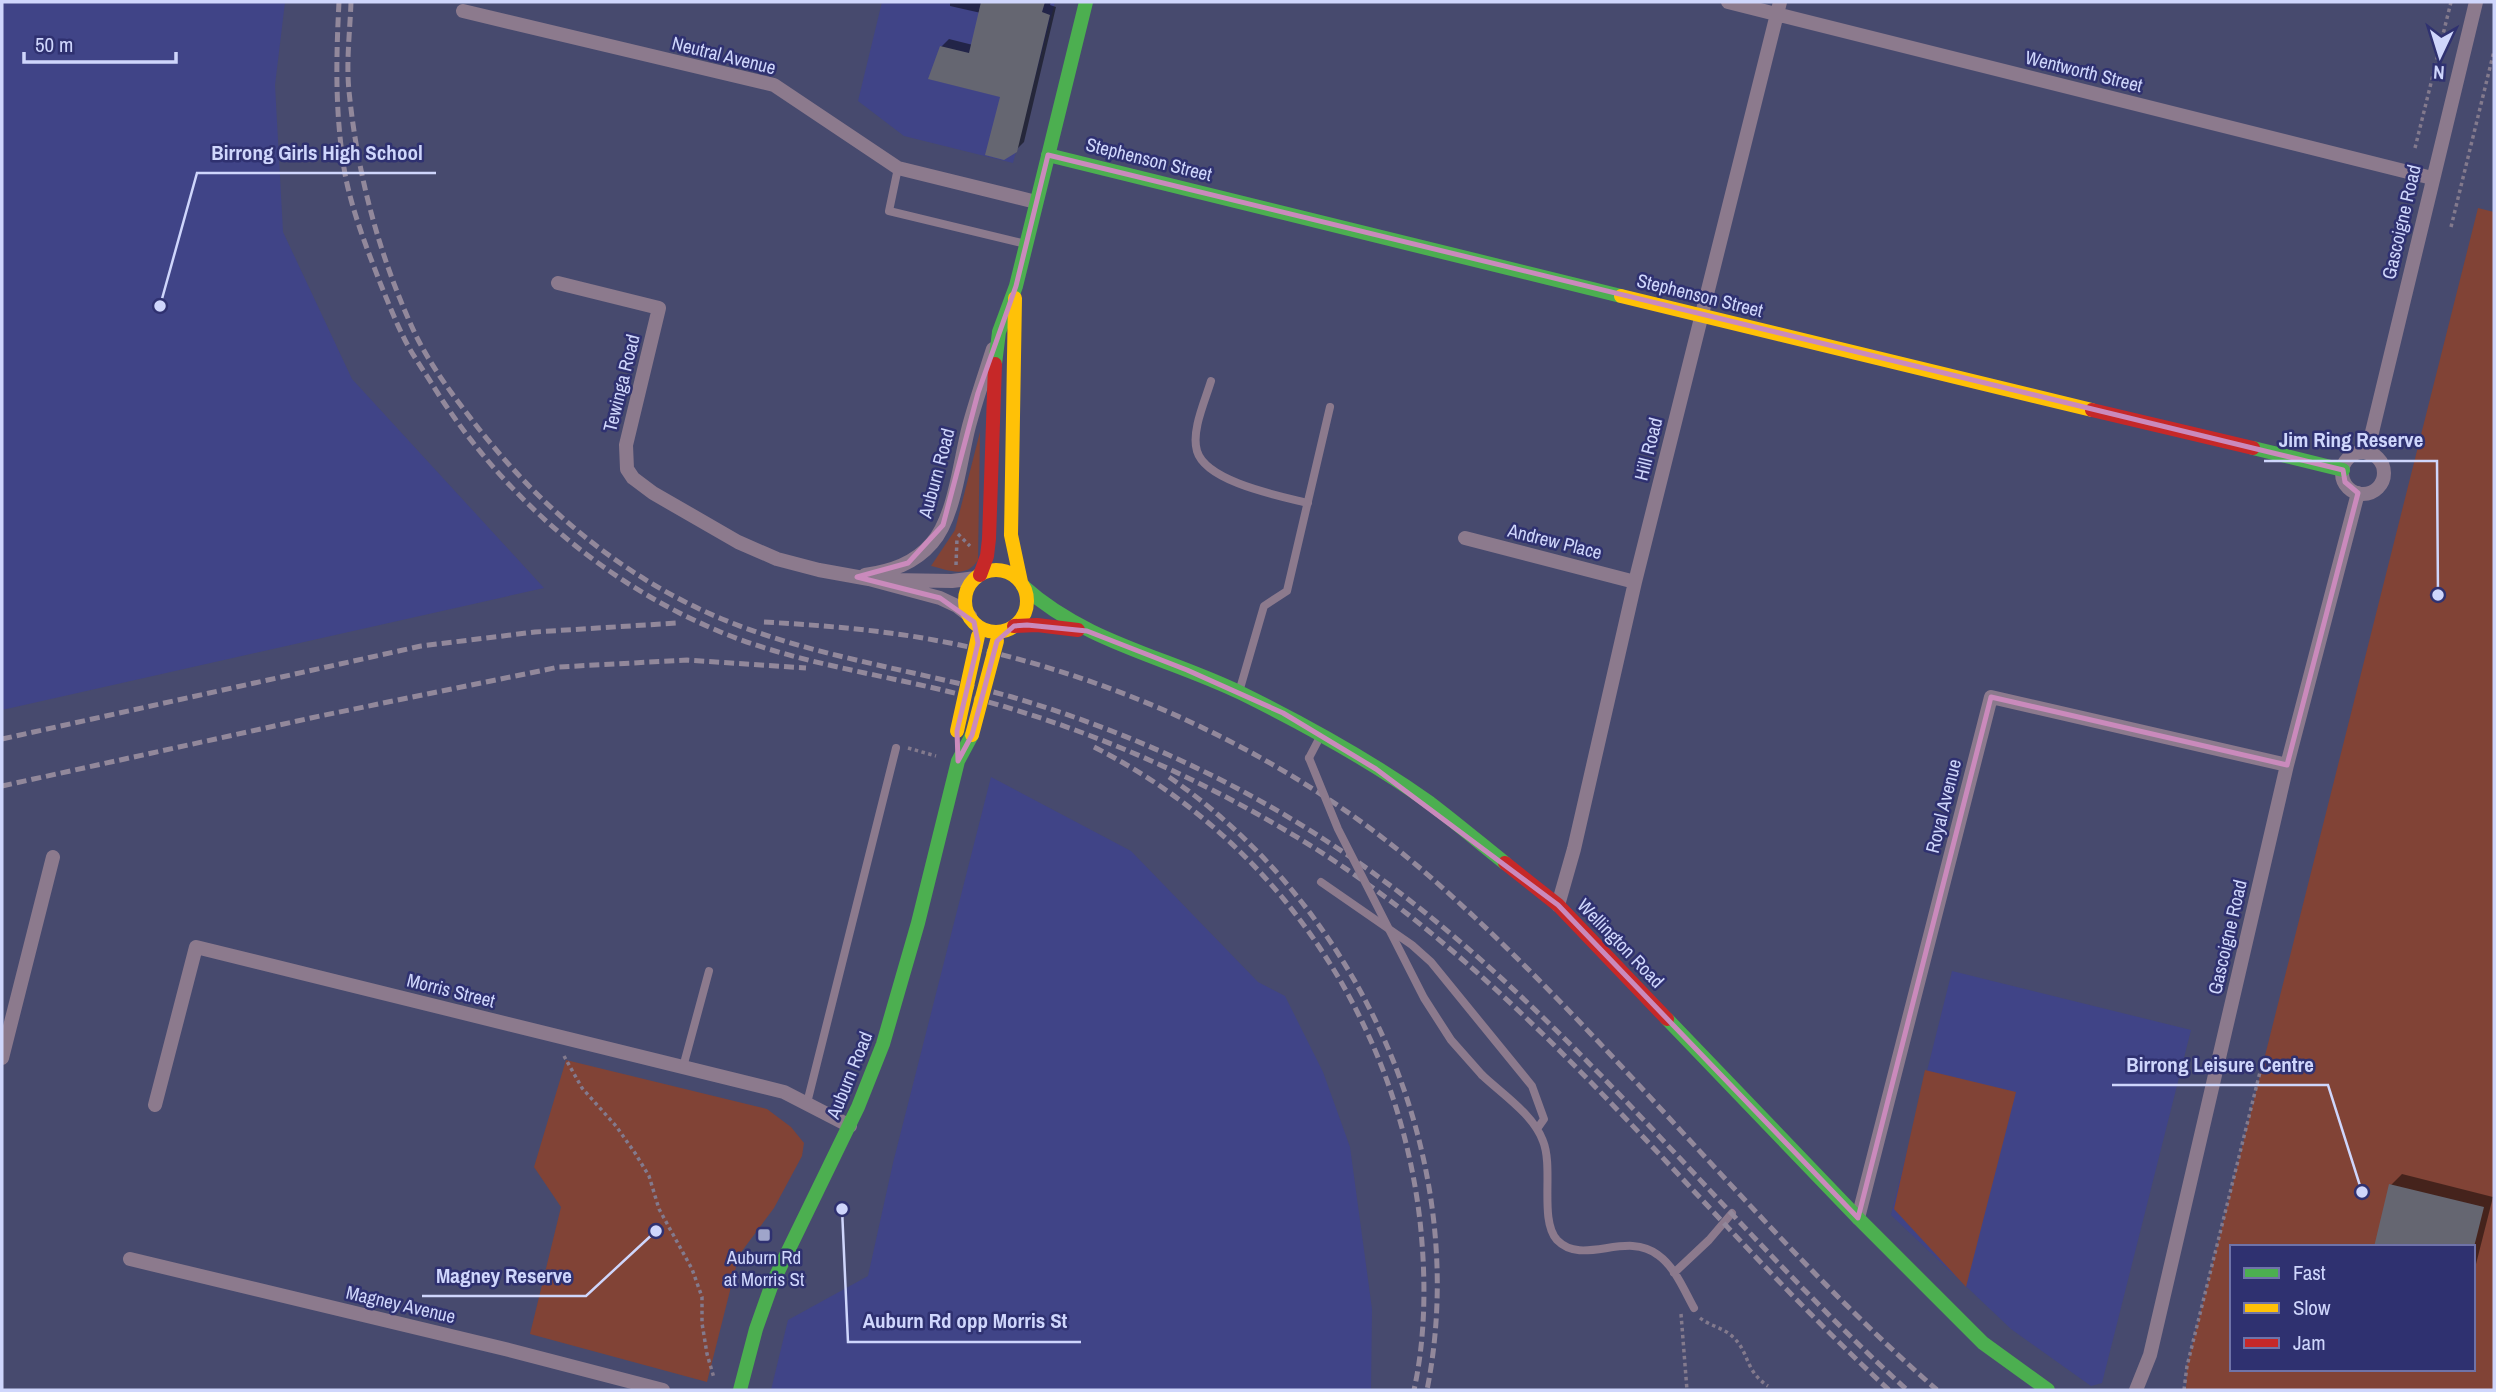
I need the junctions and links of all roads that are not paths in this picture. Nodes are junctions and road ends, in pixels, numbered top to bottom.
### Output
1 (1086, 2) edge
2 (1728, 2) edge
3 (2476, 2) edge
4 (1778, 8) edge
5 (463, 11) dead end
6 (1048, 155) junction
7 (898, 168) junction
8 (2432, 178) junction
9 (1036, 202) junction
10 (1026, 244) junction
11 (558, 283) dead end
12 (1016, 286) junction
13 (1700, 316) junction
14 (999, 332) junction
15 (1211, 381) dead end
16 (1330, 407) dead end
17 (2367, 453) junction
18 (2343, 470) junction
19 (2358, 493) junction
20 (1308, 503) junction
21 (1465, 538) dead end
22 (978, 577) junction
23 (863, 578) junction
24 (1635, 582) junction
25 (1022, 584) junction
26 (974, 625) junction
27 (1012, 627) junction
28 (1087, 631) junction
29 (1240, 692) junction
30 (1321, 735) junction
31 (896, 748) dead end
32 (958, 761) junction
33 (2287, 765) junction
34 (53, 857) dead end
35 (1321, 883) dead end
36 (1558, 905) junction
37 (709, 971) dead end
38 (2, 1058) edge
39 (683, 1067) junction
40 (807, 1103) junction
41 (155, 1105) dead end
42 (850, 1126) junction
43 (1537, 1129) junction
44 (1732, 1213) dead end
45 (1858, 1218) junction
46 (130, 1259) dead end
47 (1675, 1273) junction
48 (1694, 1308) road end
49 (663, 1390) edge
50 (740, 1390) edge
51 (2048, 1390) edge
52 (2136, 1390) edge

1 - 6 main road, Auburn Road
2 - 4 street, Wentworth Street
3 - 8 street, Gascoigne Road
4 - 8 street, Wentworth Street
4 - 13 street, Hill Road
5 - 7 street, Neutral Avenue
6 - 9 main road, Auburn Road
6 - 13 main road, Stephenson Street
7 - 9 street, Neutral Avenue
7 - 10 lane
8 - 17 street, Gascoigne Road
9 - 10 main road, Auburn Road
10 - 12 main road, Auburn Road
11 - 23 street, Tewinga Road
12 - 14 main road, Auburn Road
12 - 25 main road, Auburn Road
13 - 18 main road, Stephenson Street
13 - 24 street, Hill Road
14 - 22 main road, Auburn Road
14 - 23 street, Auburn Road
15 - 20 lane
16 - 20 lane
17 - 18 street
17 - 19 street
18 - 19 street
19 - 33 street, Gascoigne Road
20 - 29 lane
21 - 24 street, Andrew Place
22 - 23 street, Tewinga Road
22 - 25 main road
22 - 26 main road
23 - 26 street, Tewinga Road
24 - 36 street, Hill Road
25 - 27 main road
25 - 28 main road, Wellington Road
26 - 27 main road
26 - 32 main road, Auburn Road, bridge
27 - 28 main road, Wellington Road
27 - 32 main road, Auburn Road, bridge
28 - 29 main road, Wellington Road
29 - 30 main road, Wellington Road
30 - 36 main road, Wellington Road
30 - 43 lane, bridge
31 - 40 lane, Auburn Road
32 - 42 main road, Auburn Road
33 - 45 street, Royal Avenue
33 - 52 street, Gascoigne Road
34 - 38 street
35 - 43 lane
36 - 45 main road, Wellington Road
37 - 39 lane
39 - 40 street, Morris Street
39 - 41 street, Morris Street
40 - 42 street, Morris Street
42 - 50 main road, Auburn Road
43 - 47 lane
44 - 47 lane
45 - 51 main road, Wellington Road
46 - 49 street, Magney Avenue
47 - 48 lane

